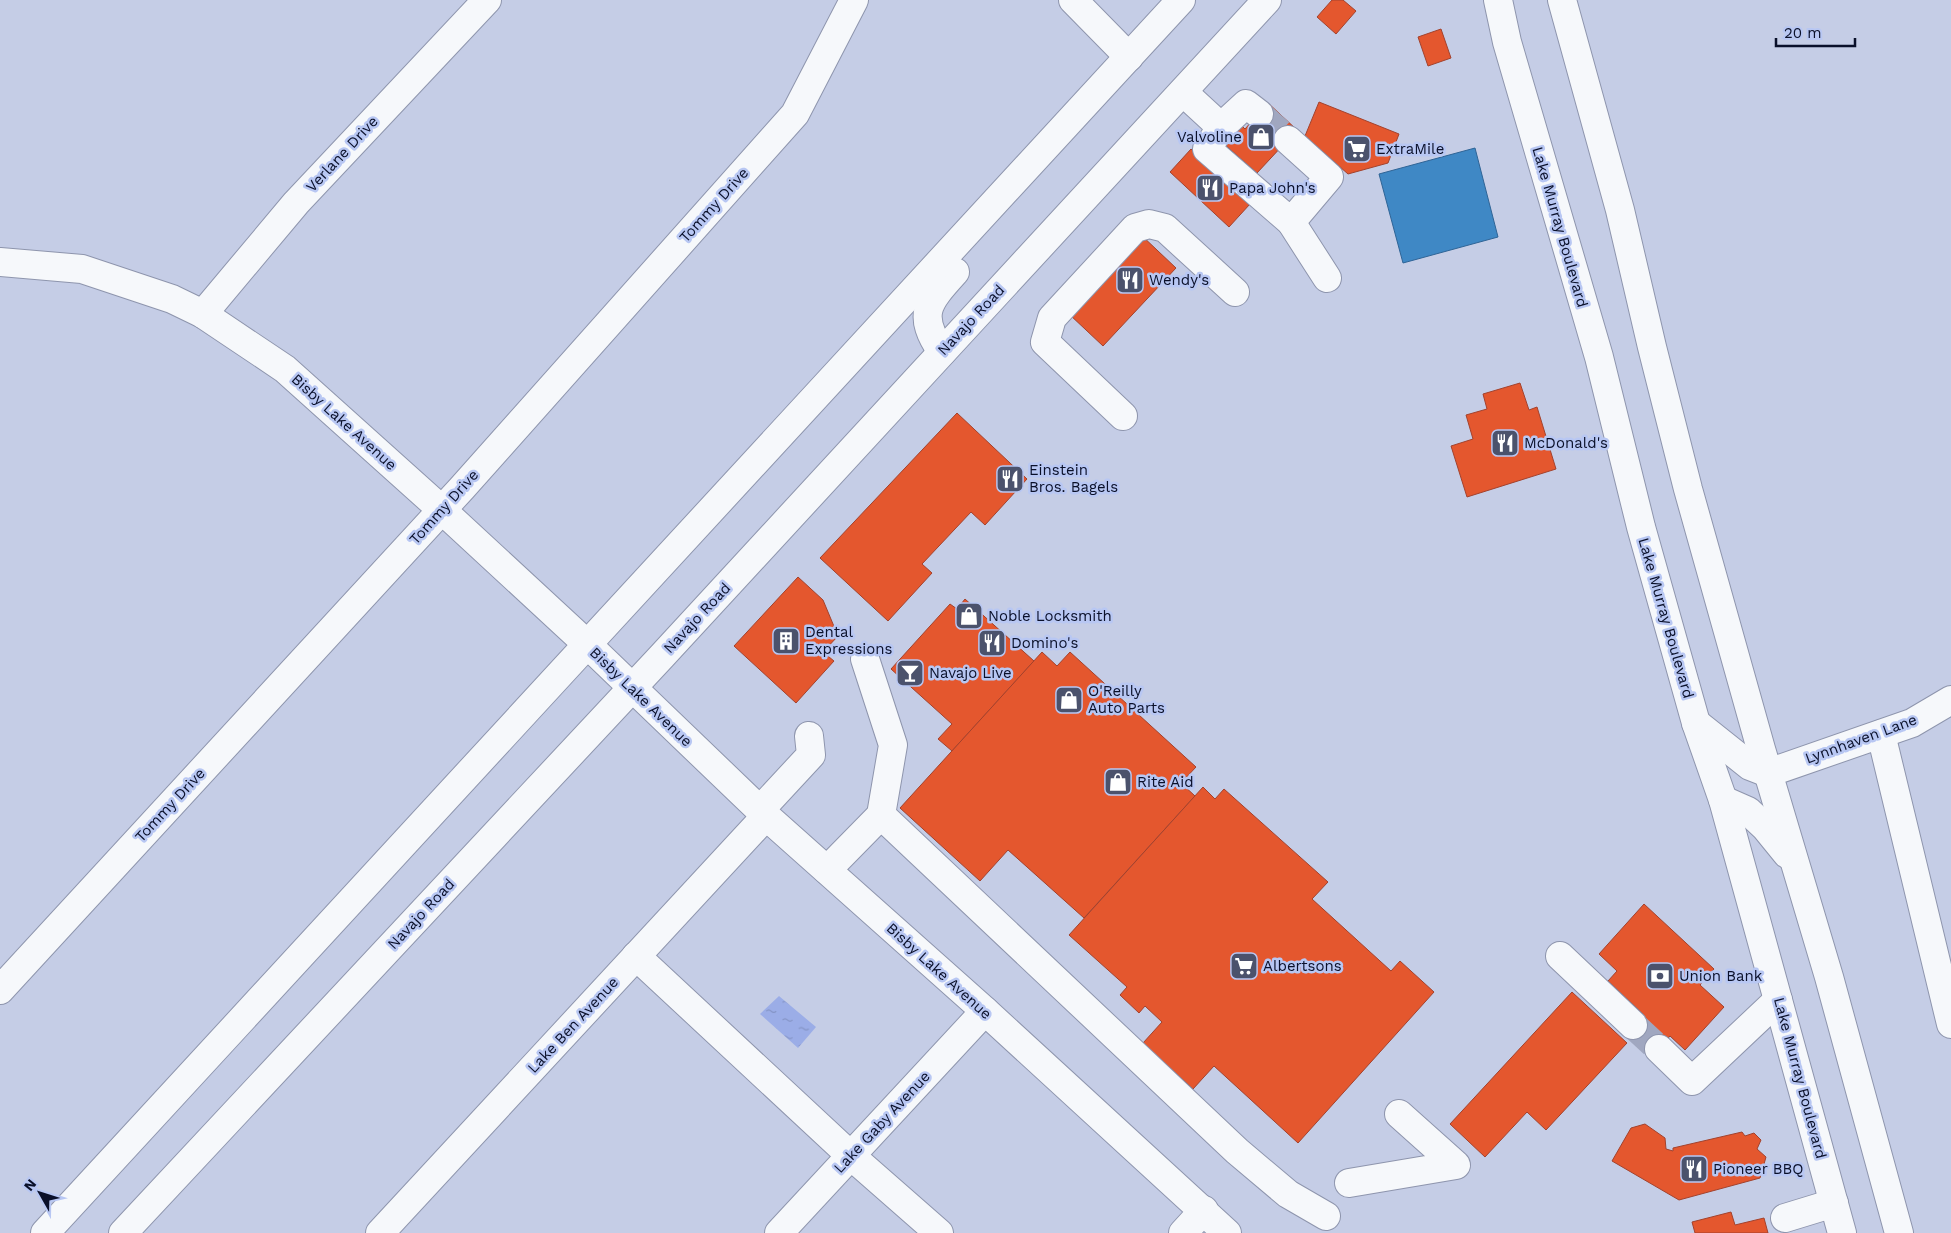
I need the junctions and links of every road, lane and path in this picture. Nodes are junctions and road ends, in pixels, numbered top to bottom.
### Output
1 (487, 0) edge
2 (854, 0) edge
3 (1073, 0) edge
4 (1181, 0) edge
5 (1267, 0) edge
6 (1498, 0) edge
7 (1562, 0) edge
8 (1130, 57) junction
9 (1183, 92) junction
10 (1258, 114) tunnel mouth
11 (1221, 127) junction
12 (1288, 140) tunnel mouth
13 (1026, 170) junction
14 (1291, 222) junction
15 (0, 262) edge
16 (1326, 278) dead end
17 (1235, 292) dead end
18 (203, 314) junction
19 (942, 352) junction
20 (1123, 416) dead end
21 (442, 510) junction
22 (588, 645) junction
23 (865, 659) dead end
24 (632, 688) junction
25 (1951, 700) edge
26 (1696, 723) junction
27 (1880, 734) junction
28 (809, 736) dead end
29 (1768, 773) junction
30 (1723, 800) junction
31 (763, 813) junction
32 (881, 815) junction
33 (1796, 865) junction
34 (826, 870) junction
35 (636, 956) junction
36 (1560, 956) dead end
37 (0, 990) edge
38 (1778, 1000) junction
39 (985, 1011) junction
40 (1951, 1024) edge
41 (1633, 1025) tunnel mouth
42 (1659, 1049) tunnel mouth
43 (1399, 1114) dead end
44 (850, 1155) junction
45 (1349, 1183) dead end
46 (1834, 1204) junction
47 (1204, 1210) junction
48 (1326, 1216) dead end
49 (1786, 1218) dead end
50 (46, 1233) edge
51 (123, 1233) edge
52 (380, 1233) edge
53 (779, 1233) edge
54 (939, 1233) edge
55 (1183, 1233) edge
56 (1227, 1233) edge
57 (1842, 1233) edge
58 (1899, 1233) edge

1 - 18 main road, Verlane Drive
2 - 21 main road, Tommy Drive
3 - 8 main road
4 - 8 main road
5 - 9 main road, Navajo Road
6 - 26 main road, Lake Murray Boulevard
7 - 29 main road
8 - 13 main road
9 - 11 main road
9 - 19 main road, Navajo Road
10 - 11 main road
11 - 14 main road
12 - 14 main road
13 - 19 main road
13 - 22 main road
14 - 16 main road
15 - 18 main road, Bisby Lake Avenue
17 - 20 main road
18 - 21 main road, Bisby Lake Avenue
19 - 24 main road, Navajo Road
21 - 22 main road, Bisby Lake Avenue
21 - 37 main road, Tommy Drive
22 - 24 main road, Bisby Lake Avenue
22 - 50 main road
23 - 32 main road
24 - 31 main road, Bisby Lake Avenue
24 - 51 main road, Navajo Road
25 - 27 main road, Lynnhaven Lane
26 - 29 main road
26 - 30 main road, Lake Murray Boulevard
27 - 29 main road, Lynnhaven Lane
27 - 40 main road
28 - 31 main road, Lake Ben Avenue
29 - 33 main road
30 - 33 main road
30 - 38 main road, Lake Murray Boulevard
31 - 34 main road, Bisby Lake Avenue
31 - 35 main road, Lake Ben Avenue
32 - 34 main road
32 - 48 main road
33 - 58 main road
34 - 39 main road, Bisby Lake Avenue
35 - 44 main road
35 - 52 main road, Lake Ben Avenue
36 - 41 main road
38 - 42 main road
38 - 46 main road, Lake Murray Boulevard
39 - 44 main road, Lake Gaby Avenue
39 - 47 main road, Bisby Lake Avenue
43 - 45 main road
44 - 53 main road, Lake Gaby Avenue
44 - 54 main road
46 - 49 main road
46 - 57 main road, Lake Murray Boulevard
47 - 55 main road
47 - 56 main road, Bisby Lake Avenue

